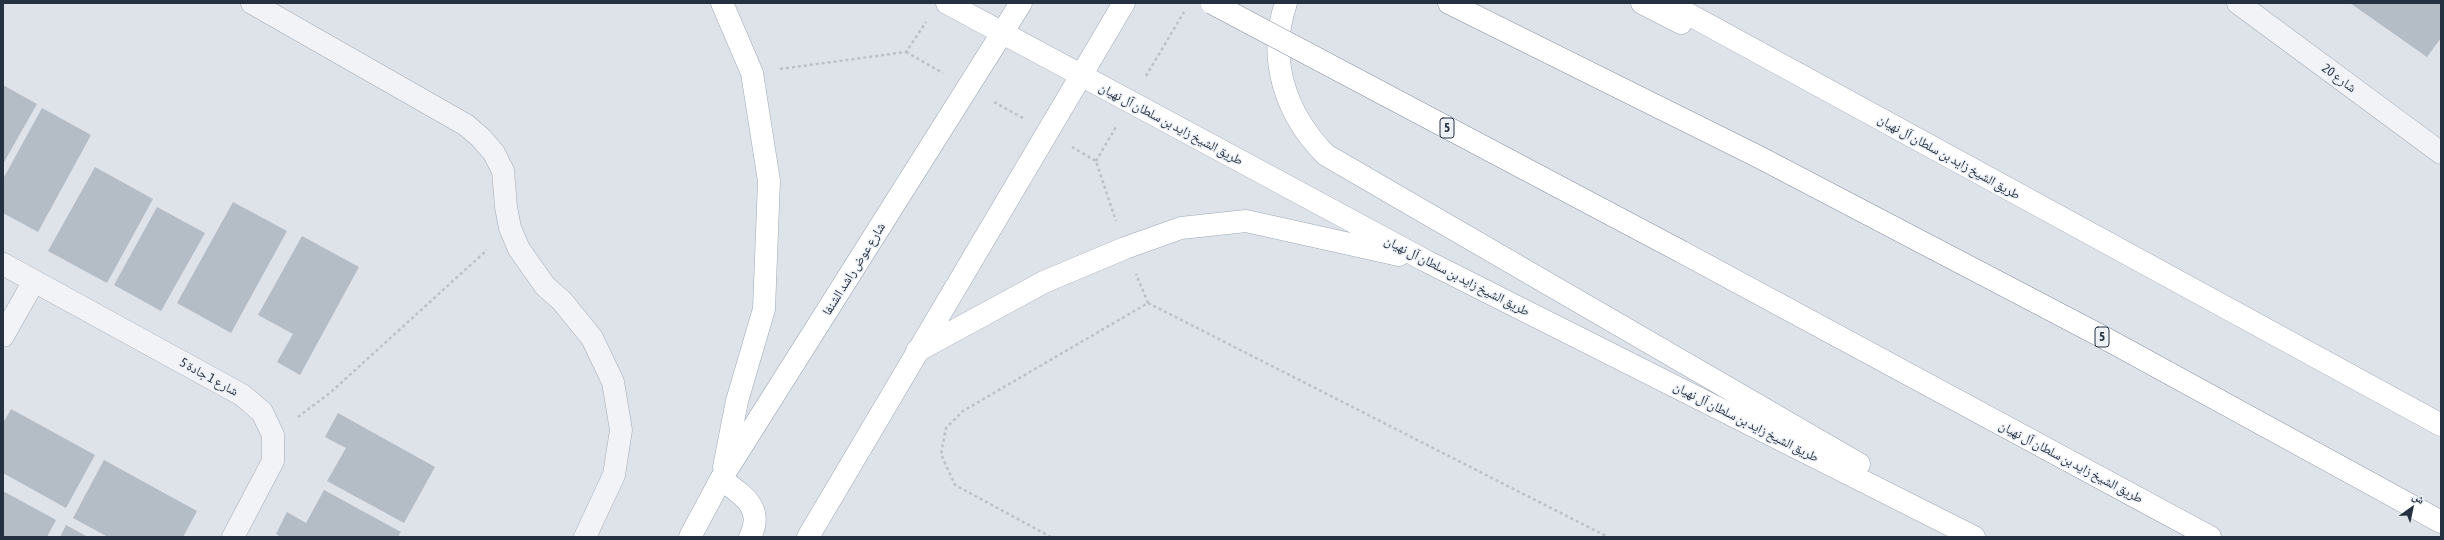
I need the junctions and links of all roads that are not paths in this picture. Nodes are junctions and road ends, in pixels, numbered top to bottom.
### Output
1 (252, 3) edge
2 (722, 3) edge
3 (1022, 3) edge
4 (1124, 3) edge
5 (1212, 3) edge
6 (1286, 3) edge
7 (1449, 3) edge
8 (1642, 3) edge
9 (1668, 3) edge
10 (2238, 3) edge
11 (938, 9) edge
12 (1003, 33) junction
13 (1081, 75) junction
14 (2441, 153) edge
15 (1426, 261) junction
16 (3, 264) edge
17 (34, 281) junction
18 (2184, 285) junction
19 (3, 336) edge
20 (916, 352) junction
21 (2441, 425) edge
22 (721, 479) junction
23 (2441, 522) edge
24 (233, 537) edge
25 (585, 537) edge
26 (690, 537) edge
27 (750, 537) edge
28 (808, 537) edge
29 (1974, 537) edge
30 (1985, 537) edge
31 (2210, 537) edge

1 - 25 street
2 - 22 main road
3 - 12 main road, شارع عوض راشد الشنفا
4 - 13 main road
5 - 31 main road, طريق الشيخ زايد بن سلطان آل نهيان / 5, bridge
6 - 30 main road
7 - 23 main road, 5
8 - 18 main road
9 - 18 main road, طريق الشيخ زايد بن سلطان آل نهيان
10 - 14 street, شارع 20
11 - 12 main road, طريق الشيخ زايد بن سلطان آل نهيان
12 - 13 main road, طريق الشيخ زايد بن سلطان آل نهيان
12 - 22 main road, شارع عوض راشد الشنفا
13 - 15 main road, طريق الشيخ زايد بن سلطان آل نهيان
13 - 20 main road
15 - 20 main road
15 - 29 main road, طريق الشيخ زايد بن سلطان آل نهيان
16 - 17 street, شارع 1 جادة 5
17 - 19 street
17 - 24 street, شارع 1 جادة 5
18 - 21 main road, طريق الشيخ زايد بن سلطان آل نهيان
20 - 28 main road
22 - 26 main road, شارع عوض راشد الشنفا
22 - 27 main road

